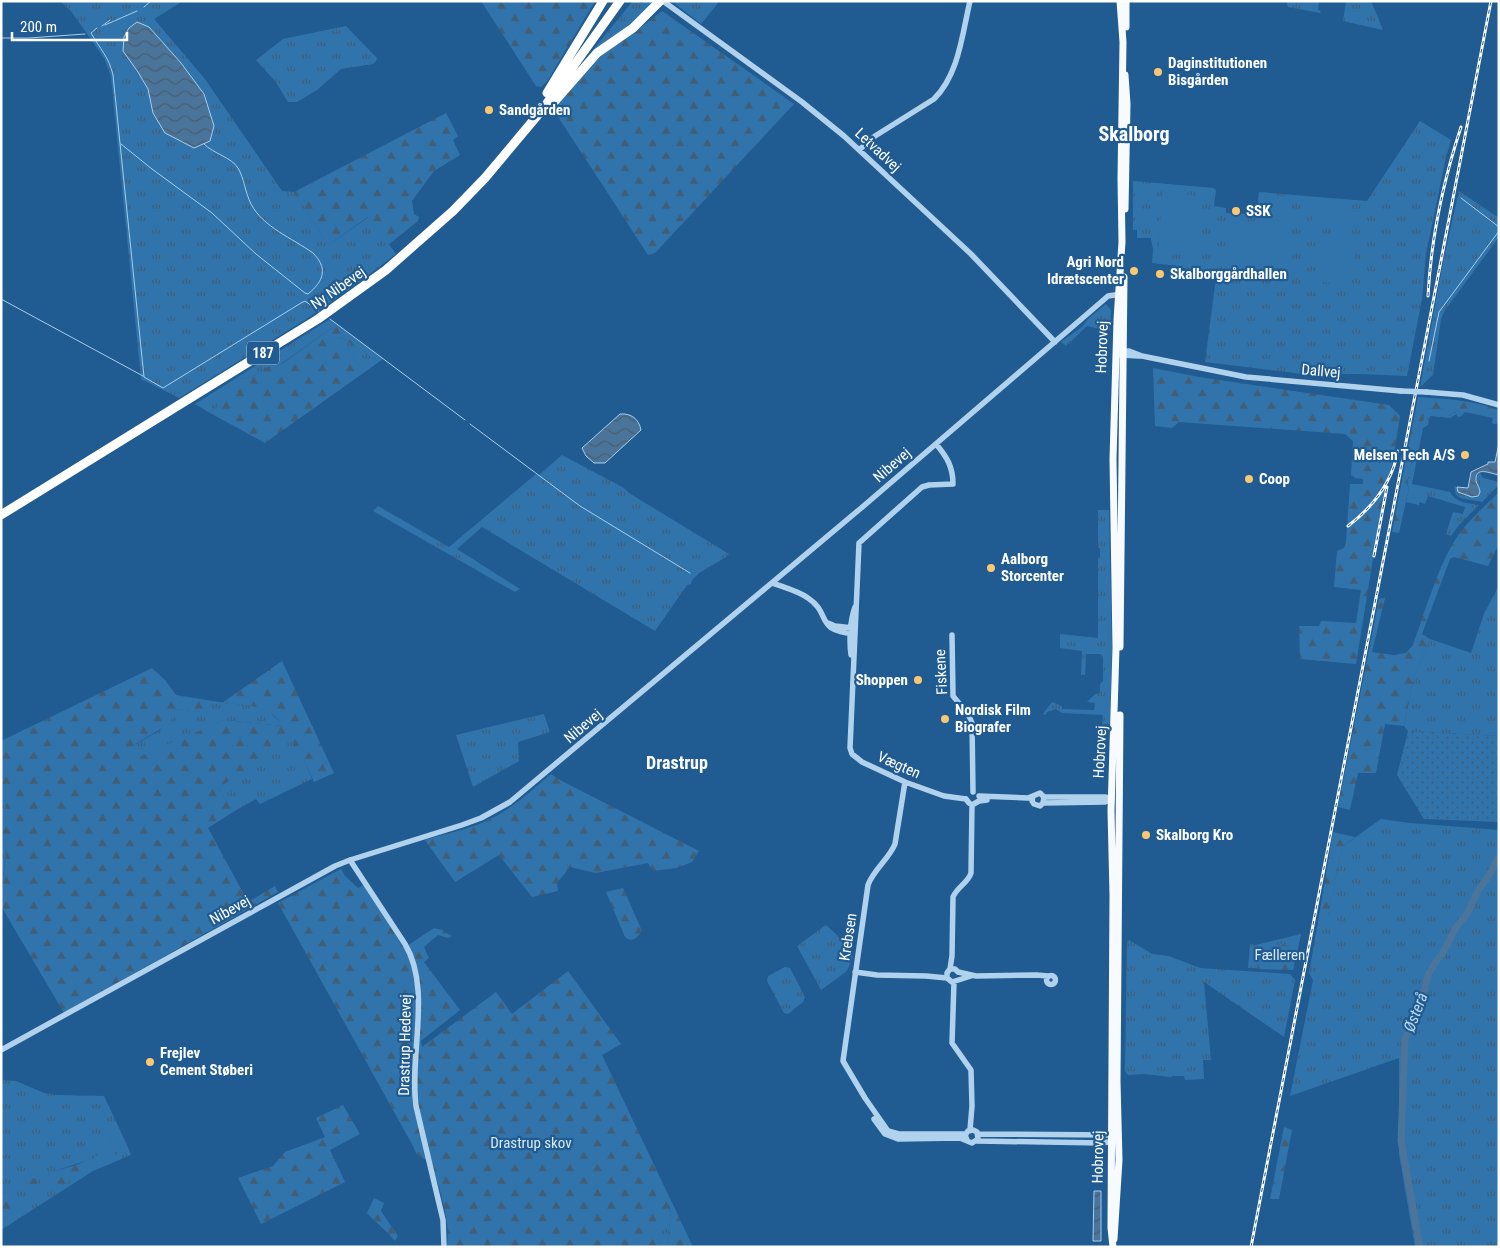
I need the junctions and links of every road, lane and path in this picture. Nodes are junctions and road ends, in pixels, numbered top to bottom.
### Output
1 (603, 1) edge
2 (620, 1) edge
3 (662, 1) edge
4 (970, 1) edge
5 (1120, 1) edge
6 (1126, 1) edge
7 (1123, 42) junction
8 (522, 136) junction
9 (859, 150) junction
10 (501, 160) junction
11 (1121, 296) junction
12 (1055, 342) junction
13 (1120, 353) junction
14 (1499, 405) edge
15 (936, 444) junction
16 (1, 515) edge
17 (772, 583) junction
18 (853, 631) junction
19 (952, 635) dead end
20 (905, 782) junction
21 (972, 792) junction
22 (1033, 796) junction
23 (966, 799) junction
24 (979, 799) junction
25 (1044, 800) junction
26 (1115, 800) junction
27 (1032, 803) junction
28 (972, 805) junction
29 (350, 860) junction
30 (855, 972) junction
31 (952, 975) junction
32 (1047, 979) dead end
33 (1, 1050) edge
34 (972, 1135) junction
35 (1113, 1138) junction
36 (1113, 1246) edge
37 (444, 1247) edge

1 - 10 highway
2 - 8 highway, Ny Nibevej / 187
3 - 8 highway
3 - 9 street, Letvadvej
4 - 9 street
5 - 7 main road, Hobrovej
6 - 7 main road, Hobrovej
7 - 11 main road, Hobrovej
8 - 10 highway, Ny Nibevej / 187
9 - 12 street, Letvadvej
10 - 16 highway, Ny Nibevej / 187
11 - 12 street, Nibevej
11 - 13 main road, Hobrovej
12 - 15 street, Nibevej
13 - 14 street, Dallvej, bridge
13 - 26 main road, Hobrovej
15 - 17 street, Nibevej
15 - 18 street
17 - 18 street
17 - 29 street, Nibevej
18 - 20 street, Vægten
19 - 21 street, Fiskene
20 - 23 street, Vægten
20 - 30 street, Krebsen
21 - 23 street
21 - 24 street
22 - 24 street
22 - 25 street
22 - 27 street
23 - 28 street
24 - 27 street
24 - 28 street
25 - 26 street
25 - 27 street
26 - 35 main road, Hobrovej
26 - 35 main road, Hobrovej
28 - 31 street
29 - 33 street, Nibevej
29 - 37 street, Drastrup Hedevej
30 - 31 street
30 - 34 street, Krebsen
31 - 32 street
31 - 34 street
34 - 35 street, Krebsen
35 - 36 main road, Hobrovej
35 - 36 main road, Hobrovej

